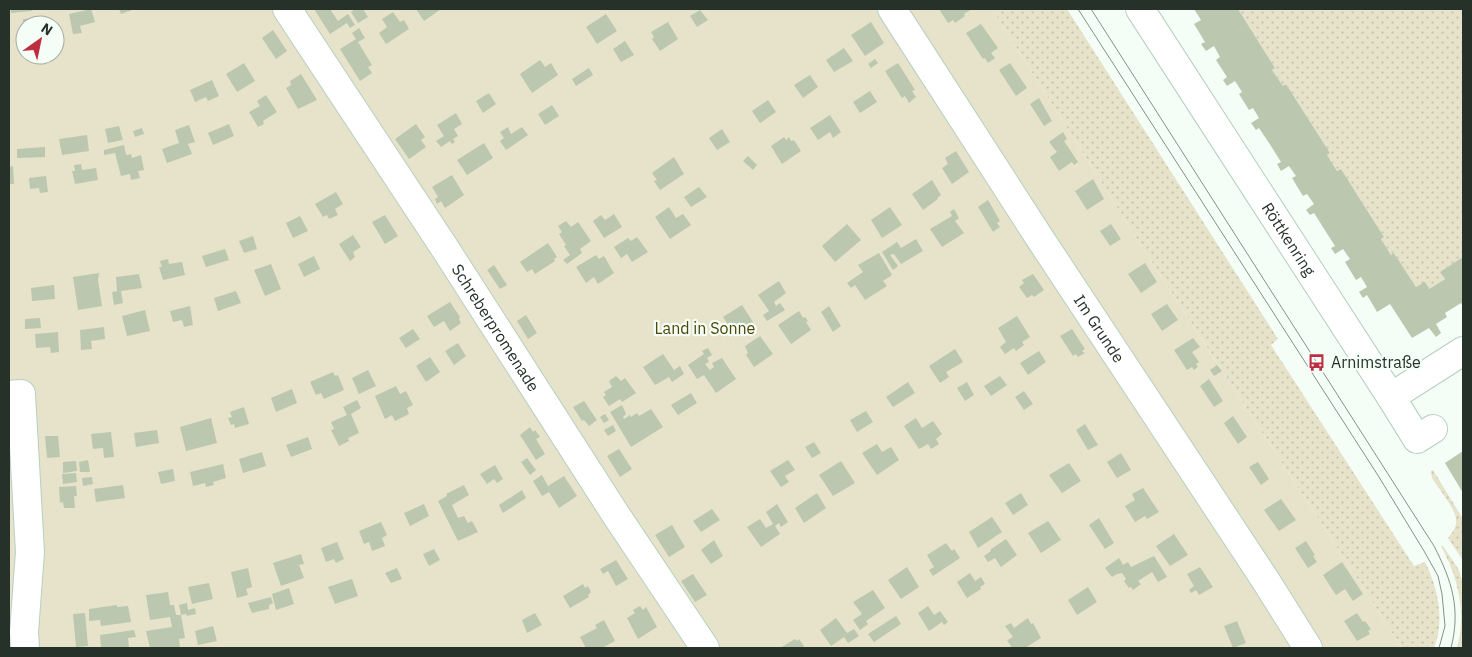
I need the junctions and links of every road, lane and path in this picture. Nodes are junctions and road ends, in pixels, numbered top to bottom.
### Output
1 (287, 9) edge
2 (892, 9) edge
3 (1140, 9) edge
4 (1463, 351) edge
5 (15, 395) edge
6 (1391, 397) junction
7 (1433, 430) dead end
8 (19, 553) edge
9 (25, 648) edge
10 (705, 648) edge
11 (1308, 648) edge

1 - 10 street, Schreberpromenade
2 - 11 street, Im Grunde
3 - 6 street, Röttkenring
4 - 6 street
5 - 8 street
6 - 7 street, Röttkenring
8 - 9 street

